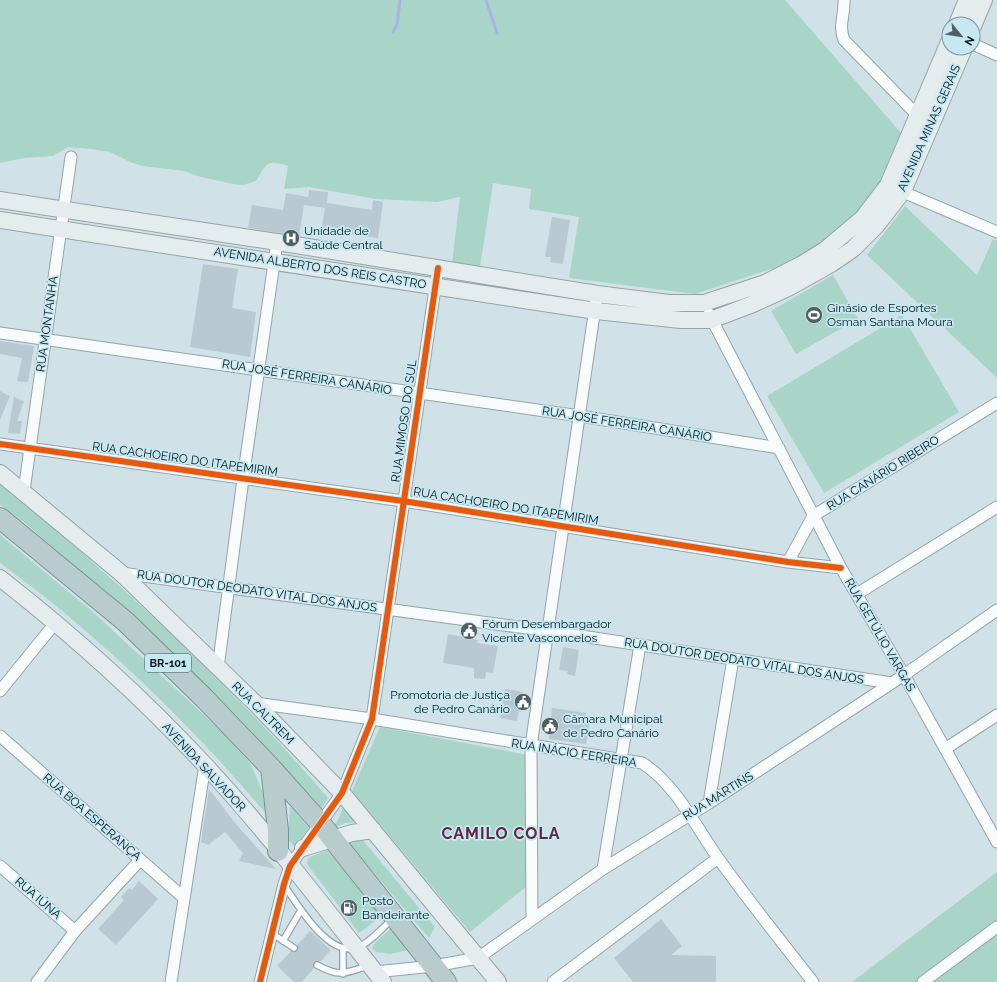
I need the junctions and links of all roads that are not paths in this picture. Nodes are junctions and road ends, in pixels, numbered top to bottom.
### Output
1 (844, 0) edge
2 (967, 0) edge
3 (984, 0) edge
4 (960, 16) edge
5 (977, 16) edge
6 (981, 48) edge
7 (997, 55) edge
8 (944, 56) edge
9 (961, 56) edge
10 (940, 65) junction
11 (954, 72) junction
12 (917, 116) junction
13 (930, 129) junction
14 (71, 157) dead end
15 (895, 188) junction
16 (0, 200) edge
17 (64, 210) junction
18 (0, 220) edge
19 (61, 229) junction
20 (997, 232) edge
21 (277, 242) junction
22 (275, 262) junction
23 (438, 268) junction
24 (435, 286) junction
25 (597, 294) junction
26 (704, 303) junction
27 (596, 311) junction
28 (711, 320) junction
29 (0, 333) edge
30 (45, 339) junction
31 (260, 369) junction
32 (418, 394) junction
33 (997, 403) edge
34 (580, 416) junction
35 (0, 444) edge
36 (31, 448) junction
37 (779, 448) junction
38 (0, 472) edge
39 (243, 479) junction
40 (24, 491) junction
41 (403, 502) junction
42 (997, 507) edge
43 (814, 516) junction
44 (0, 518) edge
45 (564, 526) junction
46 (788, 562) junction
47 (841, 568) junction
48 (121, 573) junction
49 (0, 578) edge
50 (228, 586) junction
51 (857, 594) junction
52 (388, 609) junction
53 (997, 610) edge
54 (56, 622) junction
55 (548, 631) junction
56 (640, 645) junction
57 (733, 659) junction
58 (218, 668) junction
59 (904, 675) junction
60 (892, 683) junction
61 (0, 691) edge
62 (255, 703) junction
63 (997, 715) edge
64 (372, 719) junction
65 (0, 736) edge
66 (532, 746) junction
67 (945, 749) junction
68 (622, 759) junction
69 (205, 765) junction
70 (271, 768) junction
71 (342, 793) junction
72 (709, 803) junction
73 (689, 814) junction
74 (321, 824) junction
75 (373, 830) junction
76 (333, 839) junction
77 (997, 842) edge
78 (303, 848) junction
79 (278, 851) junction
80 (718, 858) junction
81 (140, 860) junction
82 (0, 866) edge
83 (290, 866) junction
84 (603, 869) junction
85 (284, 884) junction
86 (184, 898) junction
87 (301, 910) junction
88 (395, 916) junction
89 (532, 918) junction
90 (997, 927) edge
91 (75, 931) junction
92 (272, 934) junction
93 (283, 941) junction
94 (294, 948) dead end
95 (350, 948) junction
96 (478, 958) junction
97 (317, 964) dead end
98 (434, 966) junction
99 (376, 973) edge
100 (343, 974) junction
101 (37, 982) edge
102 (171, 982) edge
103 (260, 982) edge
104 (446, 982) edge
105 (498, 982) edge
106 (553, 982) edge
107 (813, 982) edge
108 (923, 982) edge

1 - 12 street
2 - 4 main road
3 - 5 main road
6 - 7 street
8 - 10 main road, AVENIDA MINAS GERAIS
9 - 11 main road, AVENIDA MINAS GERAIS
10 - 11 main road
10 - 12 main road, AVENIDA MINAS GERAIS
11 - 13 main road, AVENIDA MINAS GERAIS
12 - 13 street
12 - 15 main road, AVENIDA MINAS GERAIS
13 - 15 main road, AVENIDA MINAS GERAIS
14 - 17 street, RUA MONTANHA
15 - 20 street
15 - 26 main road, AVENIDA MINAS GERAIS
15 - 28 main road, AVENIDA MINAS GERAIS
16 - 17 main road, AVENIDA ALBERTO DOS REIS CASTRO
17 - 19 street, RUA MONTANHA
17 - 21 main road, AVENIDA ALBERTO DOS REIS CASTRO
18 - 19 main road, AVENIDA ALBERTO DOS REIS CASTRO
19 - 22 main road, AVENIDA ALBERTO DOS REIS CASTRO
19 - 30 street, RUA MONTANHA
21 - 22 street
21 - 23 main road, AVENIDA ALBERTO DOS REIS CASTRO
22 - 24 main road, AVENIDA ALBERTO DOS REIS CASTRO
22 - 31 street
23 - 24 street, RUA MIMOSO DO SUL
23 - 25 main road, AVENIDA ALBERTO DOS REIS CASTRO
24 - 27 main road, AVENIDA ALBERTO DOS REIS CASTRO
24 - 32 street, RUA MIMOSO DO SUL
25 - 26 main road, AVENIDA ALBERTO DOS REIS CASTRO
25 - 27 street
26 - 28 street, RUA GETÚLIO VARGAS
27 - 28 main road, AVENIDA ALBERTO DOS REIS CASTRO
27 - 34 street
28 - 37 street, RUA GETÚLIO VARGAS
29 - 30 street, RUA JOSÉ FERREIRA CANÁRIO
30 - 31 street, RUA JOSÉ FERREIRA CANÁRIO
30 - 36 street, RUA MONTANHA
31 - 32 street, RUA JOSÉ FERREIRA CANÁRIO
31 - 39 street
32 - 34 street, RUA JOSÉ FERREIRA CANÁRIO
32 - 41 street, RUA MIMOSO DO SUL
33 - 43 street, RUA CANÁRIO RIBEIRO
34 - 37 street, RUA JOSÉ FERREIRA CANÁRIO
34 - 45 street
35 - 36 street, RUA CACHOEIRO DO ITAPEMIRIM
36 - 39 street, RUA CACHOEIRO DO ITAPEMIRIM
36 - 40 street, RUA MONTANHA
37 - 43 street, RUA GETÚLIO VARGAS
38 - 40 main road, RUA CALTREM
39 - 41 street, RUA CACHOEIRO DO ITAPEMIRIM
39 - 50 street
40 - 48 main road, RUA CALTREM
41 - 45 street, RUA CACHOEIRO DO ITAPEMIRIM
41 - 52 street, RUA MIMOSO DO SUL
42 - 51 street
43 - 46 street, RUA CANÁRIO RIBEIRO
43 - 47 street, RUA GETÚLIO VARGAS
44 - 70 highway, BR-101
45 - 46 street, RUA CACHOEIRO DO ITAPEMIRIM
45 - 55 street
46 - 47 street, RUA CACHOEIRO DO ITAPEMIRIM
47 - 51 street, RUA GETÚLIO VARGAS
48 - 50 street, RUA DOUTOR DEODATO VITAL DOS ANJOS
48 - 58 main road, RUA CALTREM
49 - 54 main road, AVENIDA SALVADOR
50 - 52 street, RUA DOUTOR DEODATO VITAL DOS ANJOS
50 - 58 street
51 - 59 street, RUA GETÚLIO VARGAS
52 - 55 street, RUA DOUTOR DEODATO VITAL DOS ANJOS
52 - 64 street, RUA MIMOSO DO SUL
53 - 59 street, RUA MARTINS
54 - 61 street
54 - 69 main road, AVENIDA SALVADOR
55 - 56 street, RUA DOUTOR DEODATO VITAL DOS ANJOS
55 - 66 street
56 - 57 street, RUA DOUTOR DEODATO VITAL DOS ANJOS
56 - 68 street
57 - 60 street, RUA DOUTOR DEODATO VITAL DOS ANJOS
57 - 72 street
58 - 62 main road, RUA CALTREM
59 - 60 street, RUA MARTINS
59 - 67 street, RUA GETÚLIO VARGAS
60 - 72 street, RUA MARTINS
62 - 64 street, RUA INÁCIO FERREIRA
62 - 71 main road, RUA CALTREM
63 - 67 street
64 - 66 street, RUA INÁCIO FERREIRA
64 - 71 street, RUA MIMOSO DO SUL
65 - 81 street, RUA BOA ESPERANÇA
66 - 68 street, RUA INÁCIO FERREIRA
66 - 89 street
67 - 77 street, RUA GETÚLIO VARGAS
68 - 73 street, RUA INÁCIO FERREIRA
68 - 84 street
69 - 79 main road, AVENIDA SALVADOR
69 - 86 street
70 - 74 highway, BR-101
70 - 79 highway
71 - 74 street, RUA MIMOSO DO SUL
71 - 75 main road, RUA CALTREM
72 - 73 street, RUA MARTINS
73 - 80 street, RUA INÁCIO FERREIRA
73 - 84 street, RUA MARTINS
74 - 76 highway, BR-101
74 - 78 street, RUA MIMOSO DO SUL
75 - 76 main road
75 - 96 main road, RUA CALTREM
76 - 78 main road
76 - 88 highway, BR-101
78 - 83 street, RUA MIMOSO DO SUL
79 - 83 main road, AVENIDA SALVADOR
80 - 106 street
80 - 107 street, RUA INÁCIO FERREIRA
81 - 86 street, RUA BOA ESPERANÇA
81 - 91 street
82 - 91 street, RUA IÚNA
83 - 85 street, RUA MIMOSO DO SUL
83 - 95 main road, AVENIDA SALVADOR
84 - 89 street, RUA MARTINS
85 - 87 lane
85 - 92 street, RUA MIMOSO DO SUL
86 - 102 street
87 - 93 lane
87 - 95 lane
88 - 95 lane
88 - 98 highway, BR-101
89 - 96 street, RUA MARTINS
90 - 108 street
91 - 101 street
92 - 93 lane
92 - 103 street, RUA MIMOSO DO SUL
93 - 94 lane
95 - 99 main road, AVENIDA SALVADOR
95 - 100 lane
96 - 98 street, RUA MARTINS
96 - 105 main road, RUA CALTREM
97 - 100 lane
98 - 99 street, RUA MARTINS
98 - 104 highway, BR-101
99 - 100 lane

